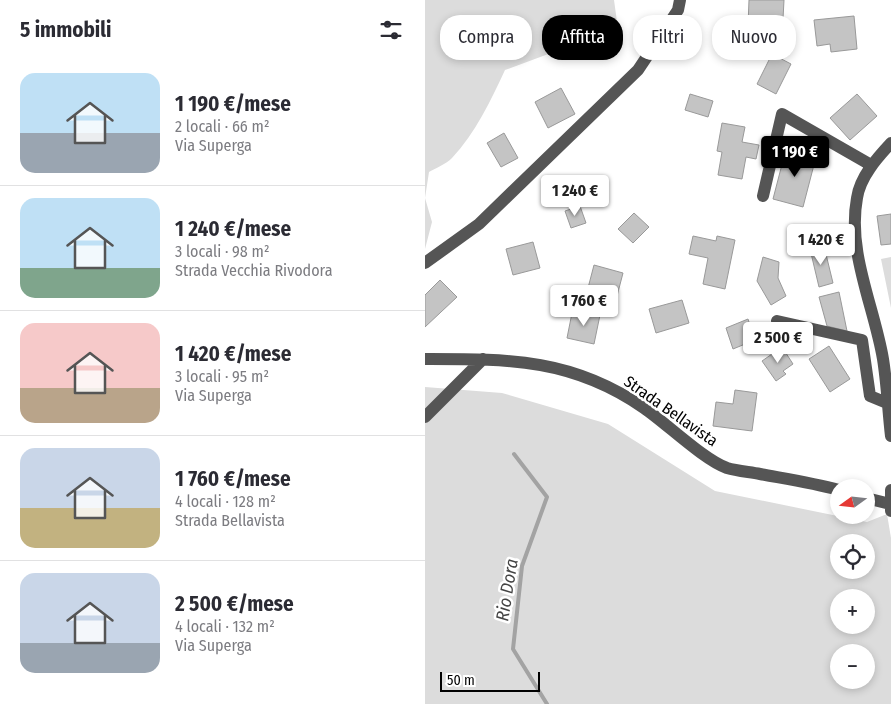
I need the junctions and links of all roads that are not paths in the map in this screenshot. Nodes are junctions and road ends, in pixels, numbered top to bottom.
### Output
1 (680, 0) edge
2 (891, 143) edge
3 (871, 165) junction
4 (763, 196) dead end
5 (425, 263) edge
6 (777, 321) dead end
7 (425, 359) edge
8 (483, 359) junction
9 (887, 403) junction
10 (425, 417) edge
11 (891, 436) edge
12 (830, 488) edge
13 (891, 490) edge
14 (875, 502) edge
15 (891, 508) edge

1 - 5 street
2 - 3 street
3 - 4 street
3 - 9 street
6 - 9 street
7 - 8 street, Strada Bellavista
8 - 10 street
8 - 12 street, Strada Bellavista
9 - 11 street
13 - 15 street
14 - 15 street

